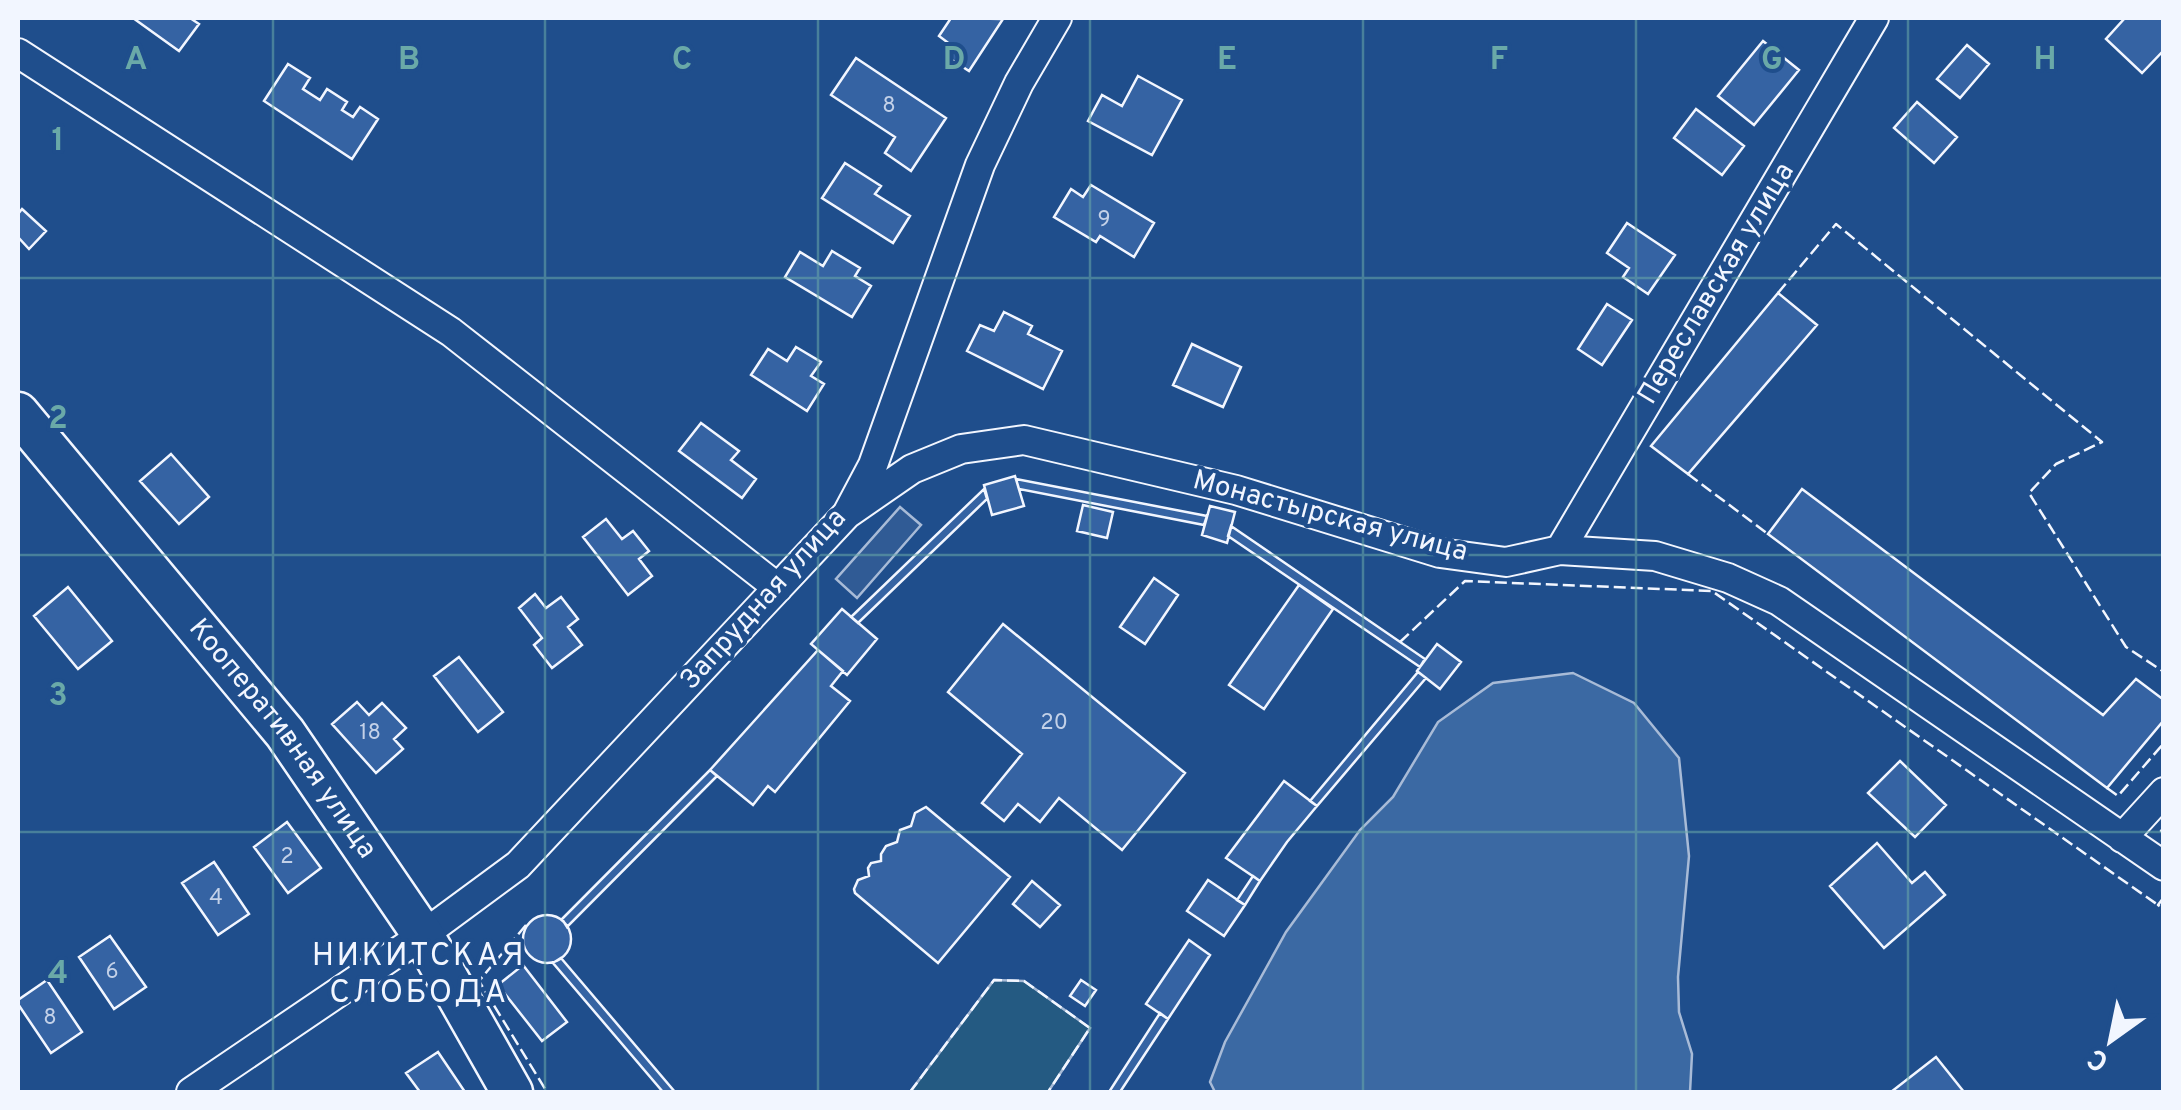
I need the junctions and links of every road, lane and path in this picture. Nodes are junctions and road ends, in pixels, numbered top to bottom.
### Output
1 (1057, 18) edge
2 (1874, 18) edge
3 (18, 53) edge
4 (18, 413) edge
5 (846, 514) junction
6 (1560, 550) junction
7 (778, 588) junction
8 (2164, 792) edge
9 (2122, 838) junction
10 (2164, 866) edge
11 (423, 935) junction
12 (191, 1092) edge
13 (512, 1092) edge

1 - 5 street, Запрудная улица
2 - 6 street, Переславская улица
3 - 7 street
4 - 11 street, Кооперативная улица
5 - 6 street, Монастырская улица
5 - 7 street, Запрудная улица
6 - 9 street, Монастырская улица
7 - 11 street, Запрудная улица
8 - 9 street
9 - 10 street, Монастырская улица
11 - 12 street, Запрудная улица
11 - 13 street, Кооперативная улица

